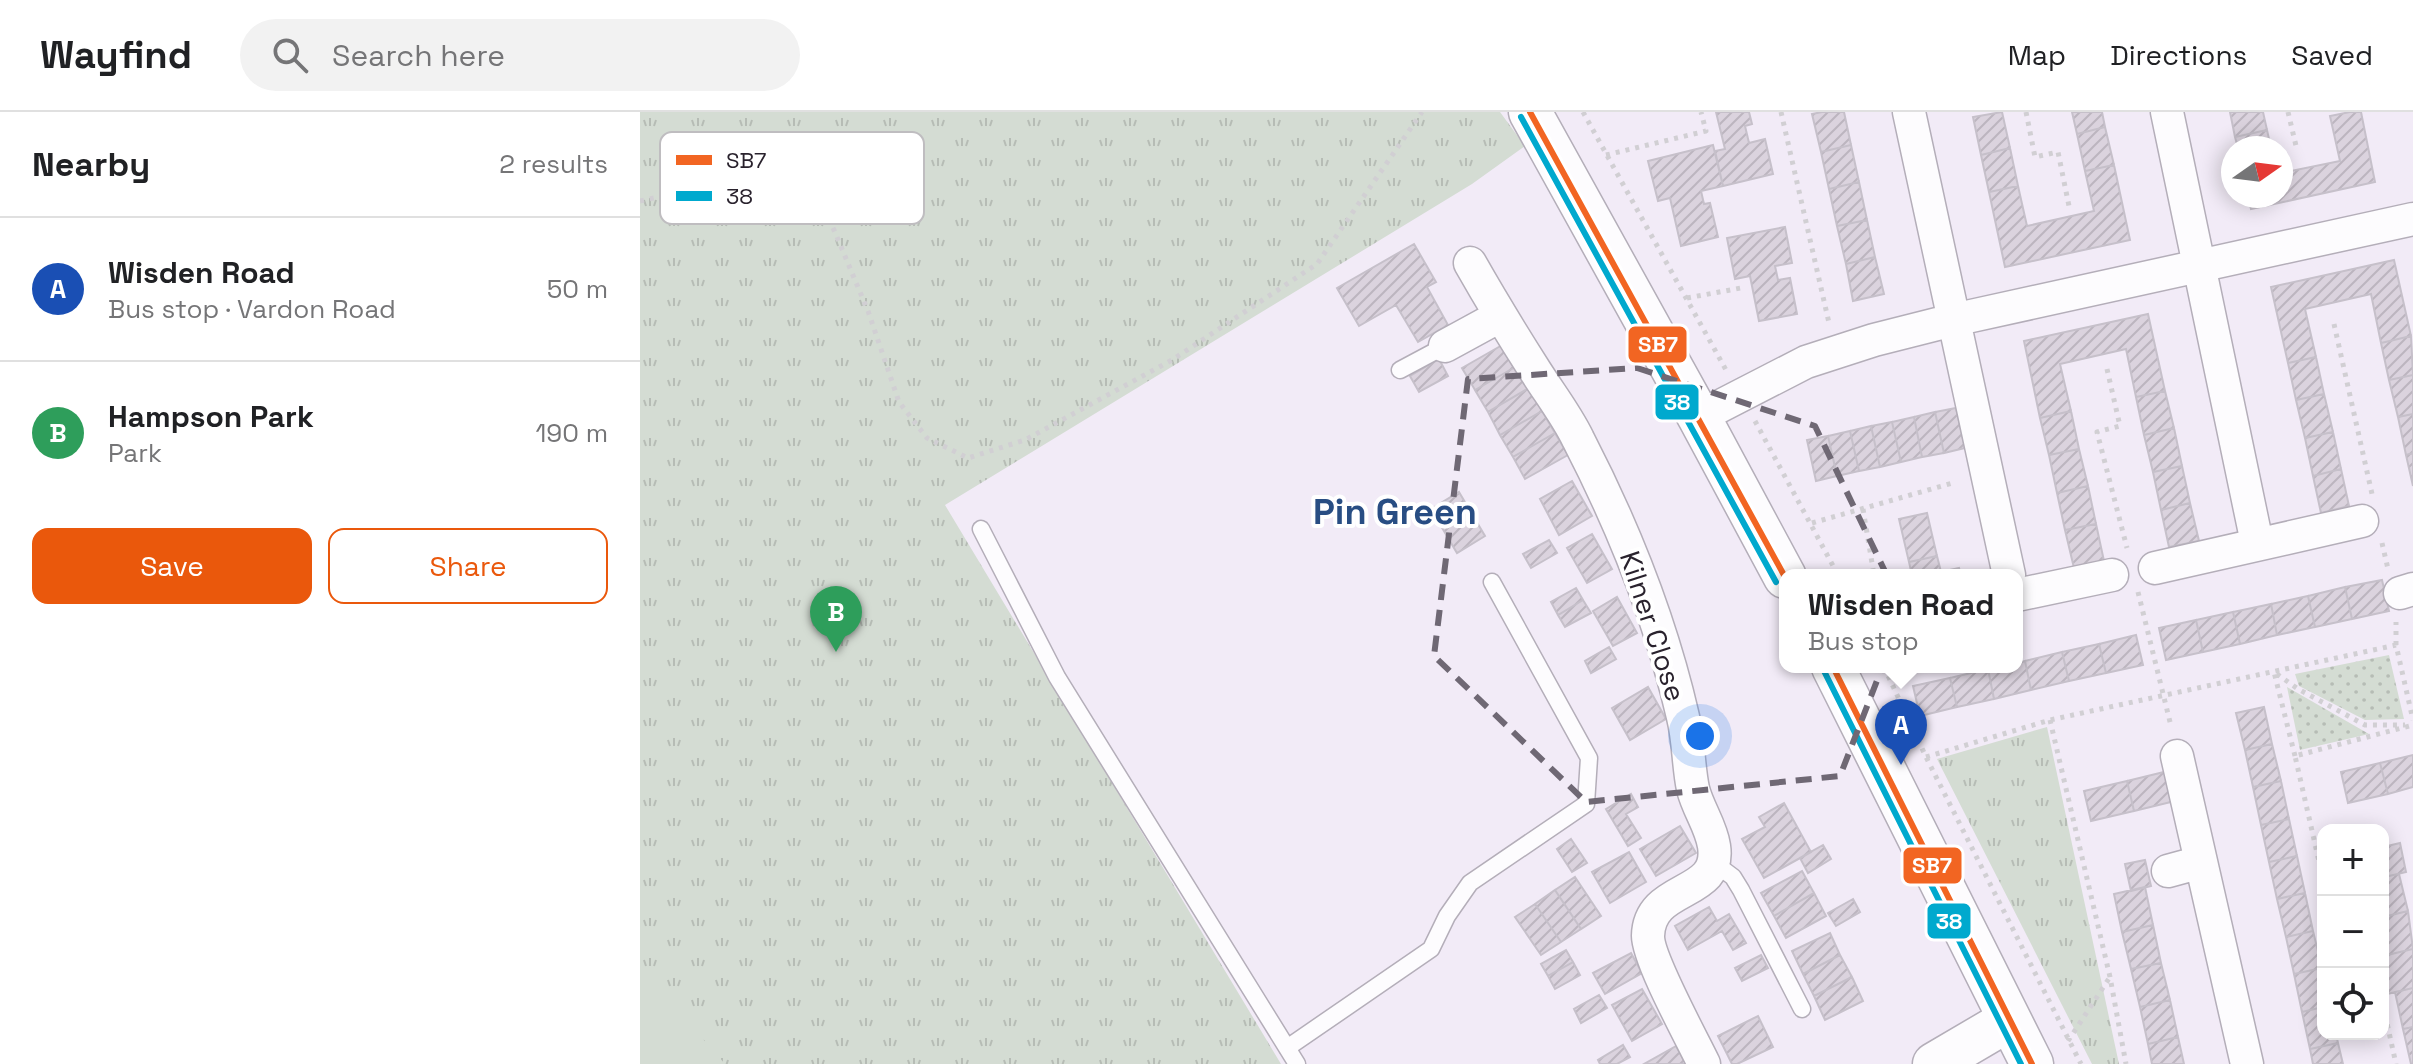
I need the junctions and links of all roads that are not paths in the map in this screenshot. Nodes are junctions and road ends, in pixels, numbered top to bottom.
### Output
1 (1530, 112) edge
2 (1909, 112) edge
3 (2167, 112) edge
4 (2413, 219) edge
5 (1470, 263) dead end
6 (2200, 267) junction
7 (1500, 316) junction
8 (1953, 320) junction
9 (1445, 346) joint
10 (1400, 370) dead end
11 (1699, 417) junction
12 (2372, 518) road end
13 (981, 529) dead end
14 (2257, 543) junction
15 (2155, 568) dead end
16 (1781, 569) edge
17 (2008, 569) edge
18 (2112, 575) dead end
19 (1492, 582) dead end
20 (2023, 594) edge
21 (1836, 673) edge
22 (2177, 756) dead end
23 (1713, 862) junction
24 (2201, 862) junction
25 (2168, 871) dead end
26 (1802, 1009) dead end
27 (2009, 1020) junction
28 (1287, 1048) junction
29 (2031, 1062) edge
30 (1297, 1064) edge
31 (1704, 1064) edge
32 (1934, 1064) edge
33 (2247, 1064) edge

1 - 11 street
2 - 8 street
3 - 6 street
4 - 6 street
5 - 7 street, Kilner Close
6 - 8 street
6 - 14 street
7 - 9 street
7 - 23 street, Kilner Close
8 - 11 street
8 - 17 street
9 - 10 lane
11 - 16 street
12 - 14 street
13 - 28 lane
14 - 15 street
18 - 20 street
19 - 28 lane
21 - 27 street
22 - 24 street
23 - 26 lane
23 - 31 street
24 - 25 street
24 - 33 street
27 - 29 street
27 - 32 street
28 - 30 lane

